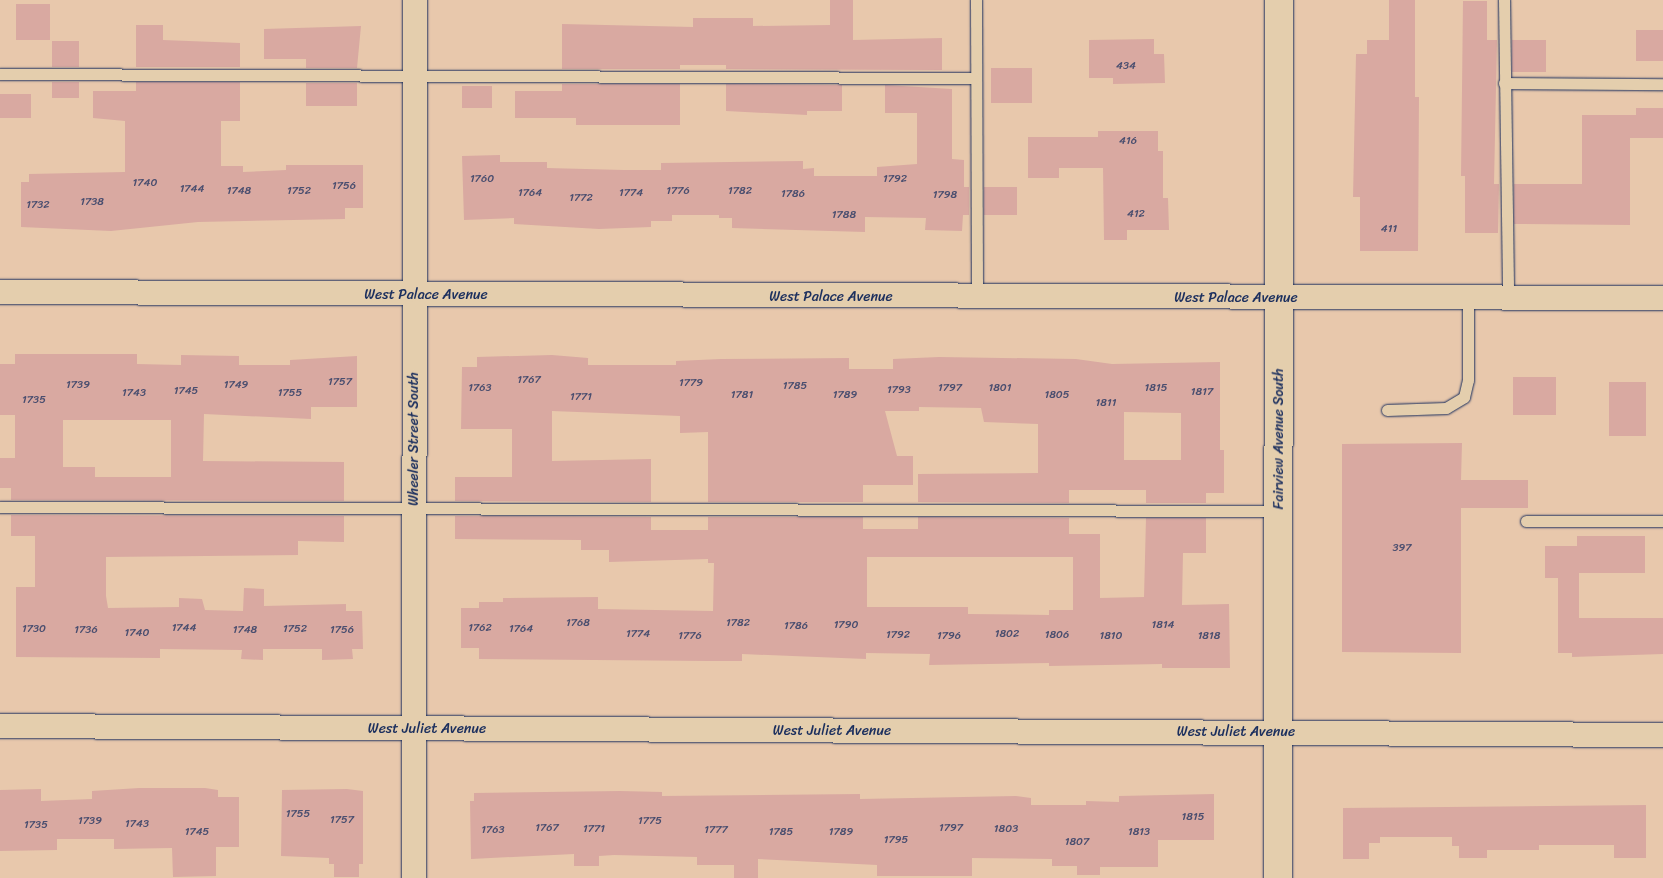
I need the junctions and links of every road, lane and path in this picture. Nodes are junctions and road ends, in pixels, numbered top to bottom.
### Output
1 (415, 0) edge
2 (976, 0) edge
3 (1279, 0) edge
4 (1504, 0) edge
5 (0, 74) edge
6 (415, 75) junction
7 (975, 78) junction
8 (1504, 83) junction
9 (1663, 84) edge
10 (0, 292) edge
11 (415, 295) junction
12 (977, 298) junction
13 (1468, 298) junction
14 (1508, 298) junction
15 (1663, 298) edge
16 (1279, 299) junction
17 (1387, 410) dead end
18 (0, 507) edge
19 (414, 511) junction
20 (1279, 511) junction
21 (1526, 521) dead end
22 (1663, 521) edge
23 (0, 726) edge
24 (414, 728) junction
25 (1278, 732) junction
26 (1663, 735) edge
27 (414, 878) edge
28 (1278, 878) edge

1 - 6 street, Wheeler Street South
2 - 7 lane
3 - 16 street, Fairview Avenue South
4 - 8 lane
5 - 6 lane
6 - 7 lane
6 - 11 street, Wheeler Street South
7 - 12 lane
8 - 9 lane
8 - 14 lane
10 - 11 street, West Palace Avenue
11 - 12 street, West Palace Avenue
11 - 19 street, Wheeler Street South
12 - 16 street, West Palace Avenue
13 - 14 street, West Palace Avenue
13 - 16 street, West Palace Avenue
13 - 17 lane
14 - 15 street, West Palace Avenue
16 - 20 street, Fairview Avenue South
18 - 19 lane
19 - 20 lane
19 - 24 street, Wheeler Street South
20 - 25 street, Fairview Avenue South
21 - 22 lane
23 - 24 street, West Juliet Avenue
24 - 25 street, West Juliet Avenue
24 - 27 street, Wheeler Street South
25 - 26 street, West Juliet Avenue
25 - 28 street, Fairview Avenue South

